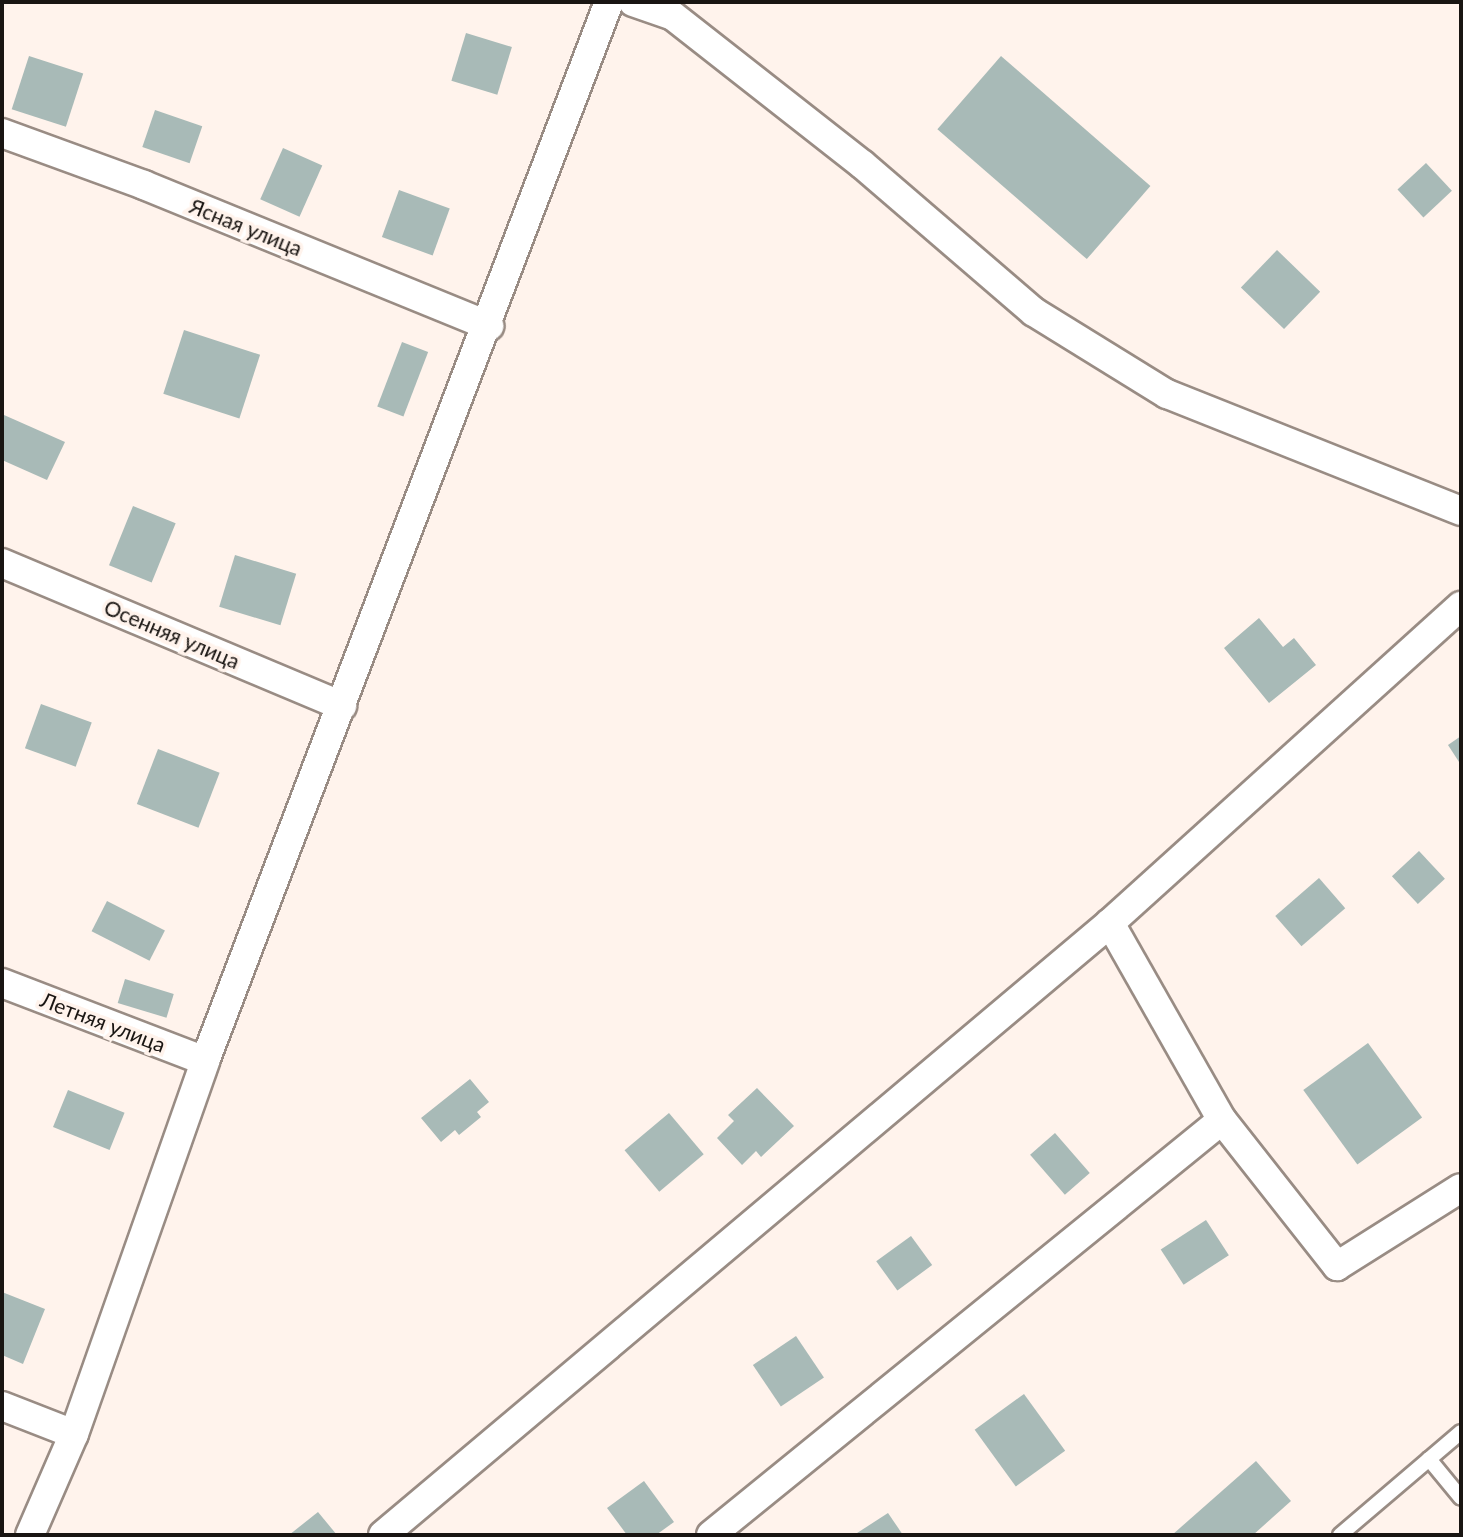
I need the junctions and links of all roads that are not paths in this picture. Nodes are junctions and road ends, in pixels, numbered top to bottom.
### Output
1 (609, 2) edge
2 (633, 2) edge
3 (2, 133) edge
4 (488, 326) junction
5 (1461, 511) edge
6 (2, 563) edge
7 (1461, 606) edge
8 (342, 706) junction
9 (1110, 923) junction
10 (2, 983) edge
11 (205, 1061) junction
12 (1222, 1120) junction
13 (1461, 1188) edge
14 (2, 1406) edge
15 (1461, 1432) edge
16 (74, 1434) junction
17 (1429, 1460) junction
18 (1461, 1498) edge
19 (30, 1535) edge
20 (383, 1535) edge
21 (711, 1535) edge
22 (1340, 1535) edge

1 - 4 street
2 - 5 street
3 - 4 street, Ясная улица
4 - 8 street
6 - 8 street, Осенняя улица
7 - 9 street
8 - 11 street
9 - 12 street
9 - 20 street
10 - 11 street, Летняя улица
11 - 16 street
12 - 13 street
12 - 21 street
14 - 16 street
15 - 17 lane
16 - 19 street
17 - 18 lane
17 - 22 lane

